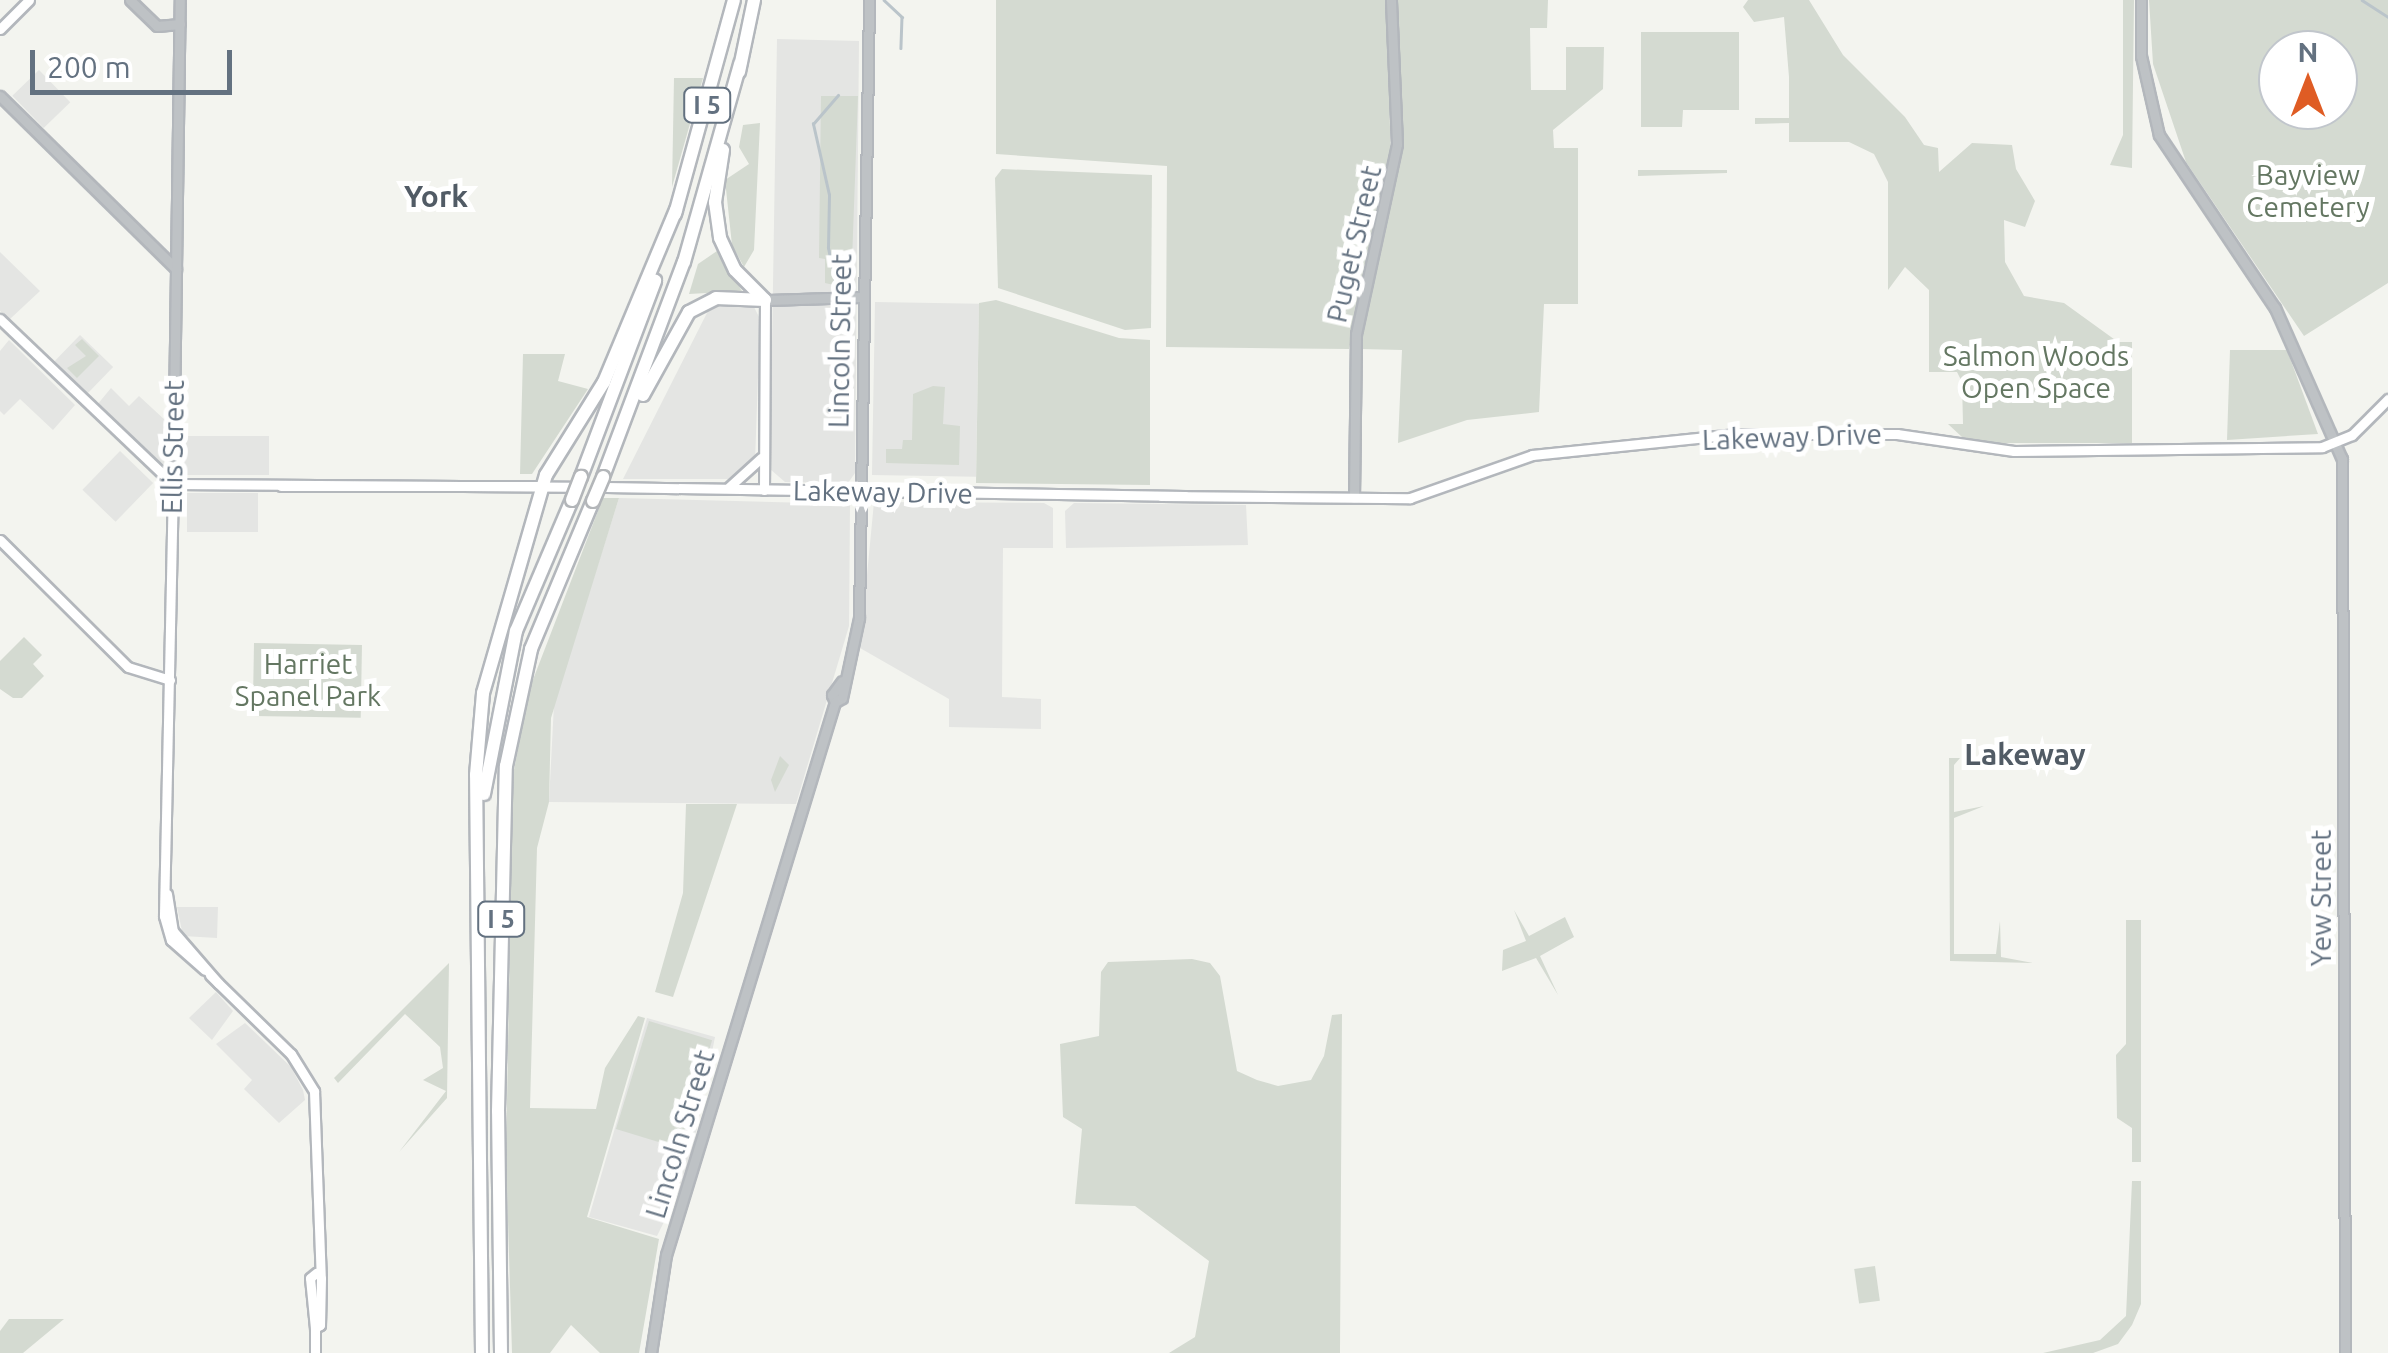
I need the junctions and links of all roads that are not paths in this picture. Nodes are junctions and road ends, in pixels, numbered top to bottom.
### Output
1 (28, 0) edge
2 (130, 0) edge
3 (180, 0) edge
4 (734, 0) edge
5 (754, 0) edge
6 (869, 0) edge
7 (1391, 0) edge
8 (2141, 0) edge
9 (180, 24) junction
10 (0, 29) edge
11 (740, 64) junction
12 (0, 96) edge
13 (676, 210) junction
14 (176, 269) junction
15 (863, 297) junction
16 (765, 300) junction
17 (0, 319) edge
18 (2388, 398) edge
19 (619, 437) junction
20 (2337, 444) junction
21 (764, 446) junction
22 (396, 482) junction
23 (173, 484) junction
24 (272, 484) junction
25 (542, 486) junction
26 (593, 486) junction
27 (724, 489) junction
28 (371, 490) junction
29 (764, 490) junction
30 (862, 492) junction
31 (571, 493) junction
32 (1354, 498) junction
33 (0, 540) edge
34 (170, 680) junction
35 (480, 891) junction
36 (315, 1353) edge
37 (482, 1353) edge
38 (501, 1353) edge
39 (651, 1353) edge
40 (2345, 1353) edge

1 - 10 main road
2 - 9 street
3 - 9 street, Ellis Street
4 - 13 highway, I 5
5 - 11 highway, I 5
6 - 15 street, Lincoln Street
7 - 32 street, Puget Street
8 - 20 street, Yew Street
9 - 14 street, Ellis Street
11 - 16 highway
11 - 19 highway, I 5
12 - 14 street
13 - 25 highway
13 - 26 highway, I 5
14 - 23 street, Ellis Street
15 - 16 street
15 - 30 street, Lincoln Street
16 - 19 highway
16 - 21 main road
17 - 23 main road
18 - 20 main road
19 - 26 highway, I 5
20 - 32 main road, Lakeway Drive
20 - 40 street, Yew Street
21 - 27 main road
21 - 29 main road
22 - 24 main road
22 - 25 main road
22 - 28 main road
23 - 24 main road
23 - 34 main road, Ellis Street
24 - 28 main road
25 - 28 main road
25 - 31 main road
25 - 35 highway
26 - 27 main road, Lakeway Drive
26 - 31 highway, I 5, bridge
26 - 38 highway, I 5
27 - 29 main road, Lakeway Drive
29 - 30 main road, Lakeway Drive
30 - 32 main road, Lakeway Drive
30 - 39 street, Lincoln Street
31 - 35 highway, I 5
33 - 34 main road
34 - 36 main road, Ellis Street
35 - 37 highway, I 5

